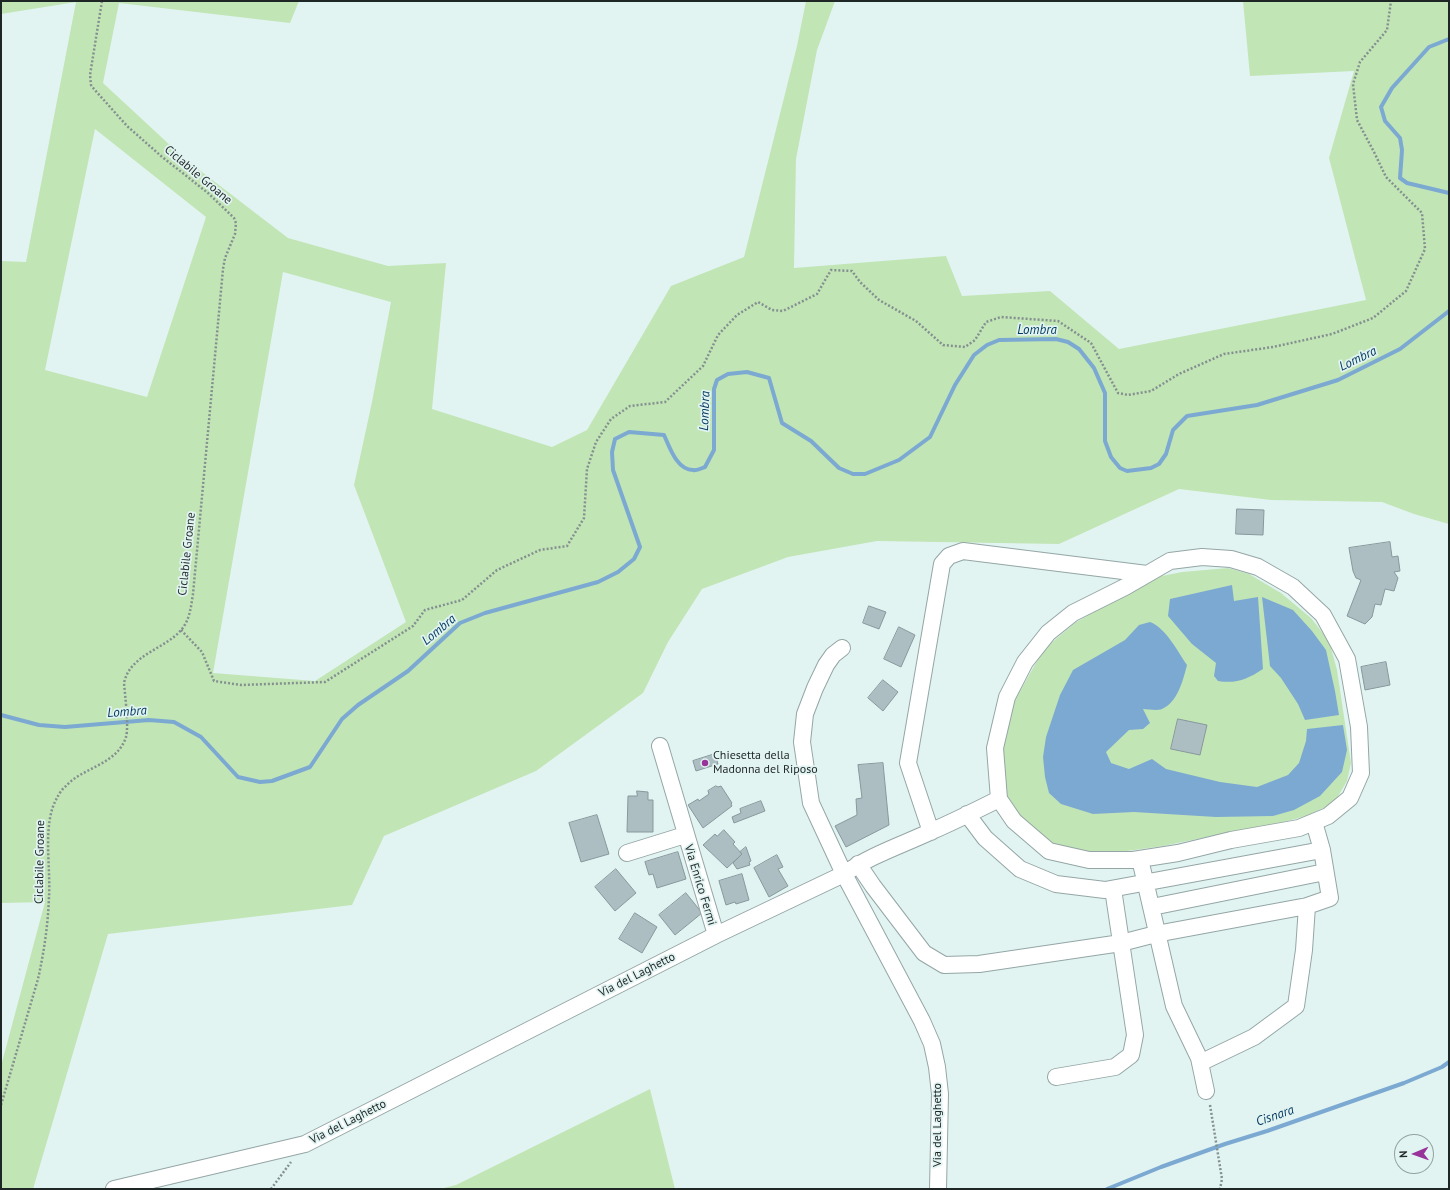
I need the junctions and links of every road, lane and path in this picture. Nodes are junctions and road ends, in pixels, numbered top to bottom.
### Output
1 (102, 1) edge
2 (1391, 1) edge
3 (1147, 574) junction
4 (181, 630) junction
5 (842, 648) dead end
6 (660, 746) dead end
7 (999, 799) junction
8 (967, 814) junction
9 (1314, 822) junction
10 (931, 832) junction
11 (685, 835) junction
12 (1322, 850) junction
13 (627, 853) dead end
14 (1140, 859) junction
15 (858, 864) junction
16 (1326, 872) junction
17 (844, 874) junction
18 (1146, 883) junction
19 (1113, 889) junction
20 (1307, 906) junction
21 (1152, 907) junction
22 (1156, 934) junction
23 (716, 935) junction
24 (1121, 943) junction
25 (1200, 1063) junction
26 (1056, 1077) dead end
27 (1206, 1091) joint
28 (1, 1105) edge
29 (305, 1144) junction
30 (114, 1189) edge
31 (271, 1189) edge
32 (938, 1189) edge
33 (1220, 1189) edge

1 - 4 path, Ciclabile Groane
2 - 4 path
3 - 7 street
3 - 9 street
3 - 10 street
4 - 28 path, Ciclabile Groane
5 - 17 street
6 - 11 street, Via Enrico Fermi
7 - 8 street
7 - 14 street
8 - 10 street
8 - 19 street
9 - 12 street
9 - 14 street
10 - 15 street
11 - 13 street, Via Enrico Fermi
11 - 23 street, Via Enrico Fermi
12 - 16 street
12 - 18 street
14 - 18 street
15 - 17 street
15 - 24 street
16 - 20 street
16 - 21 street
17 - 23 street, Via del Laghetto
17 - 32 street, Via del Laghetto
18 - 19 street
18 - 21 street
19 - 24 street
20 - 22 street
20 - 25 street
21 - 22 street
22 - 24 street
22 - 25 street
23 - 29 street, Via del Laghetto
24 - 26 street
25 - 27 street
27 - 33 path
29 - 30 street, Via del Laghetto
29 - 31 path

